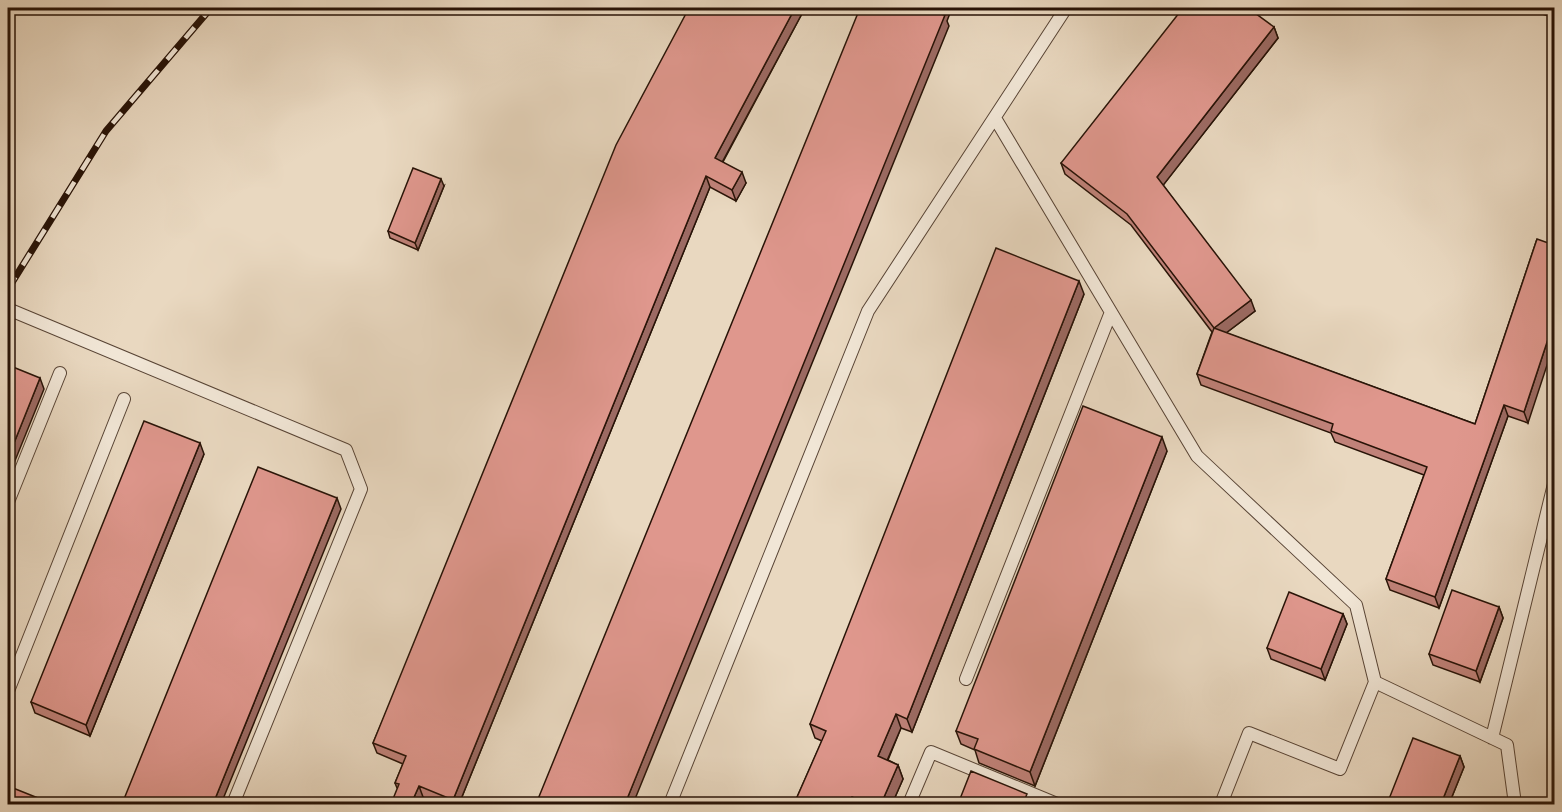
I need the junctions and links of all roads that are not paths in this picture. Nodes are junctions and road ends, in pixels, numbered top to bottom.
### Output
1 (1066, 8) edge
2 (995, 118) junction
3 (8, 309) edge
4 (1111, 312) junction
5 (60, 373) dead end
6 (124, 399) dead end
7 (1554, 484) edge
8 (8, 502) edge
9 (966, 680) dead end
10 (1375, 682) junction
11 (8, 691) edge
12 (1492, 738) junction
13 (233, 804) edge
14 (670, 804) edge
15 (909, 804) edge
16 (1057, 804) edge
17 (1221, 804) edge
18 (1515, 804) edge

1 - 2 lane
2 - 4 lane
2 - 14 lane
3 - 13 lane
4 - 9 lane
4 - 10 lane
5 - 8 lane
6 - 11 lane
7 - 12 lane
10 - 12 lane
10 - 17 lane
12 - 18 lane
15 - 16 lane

